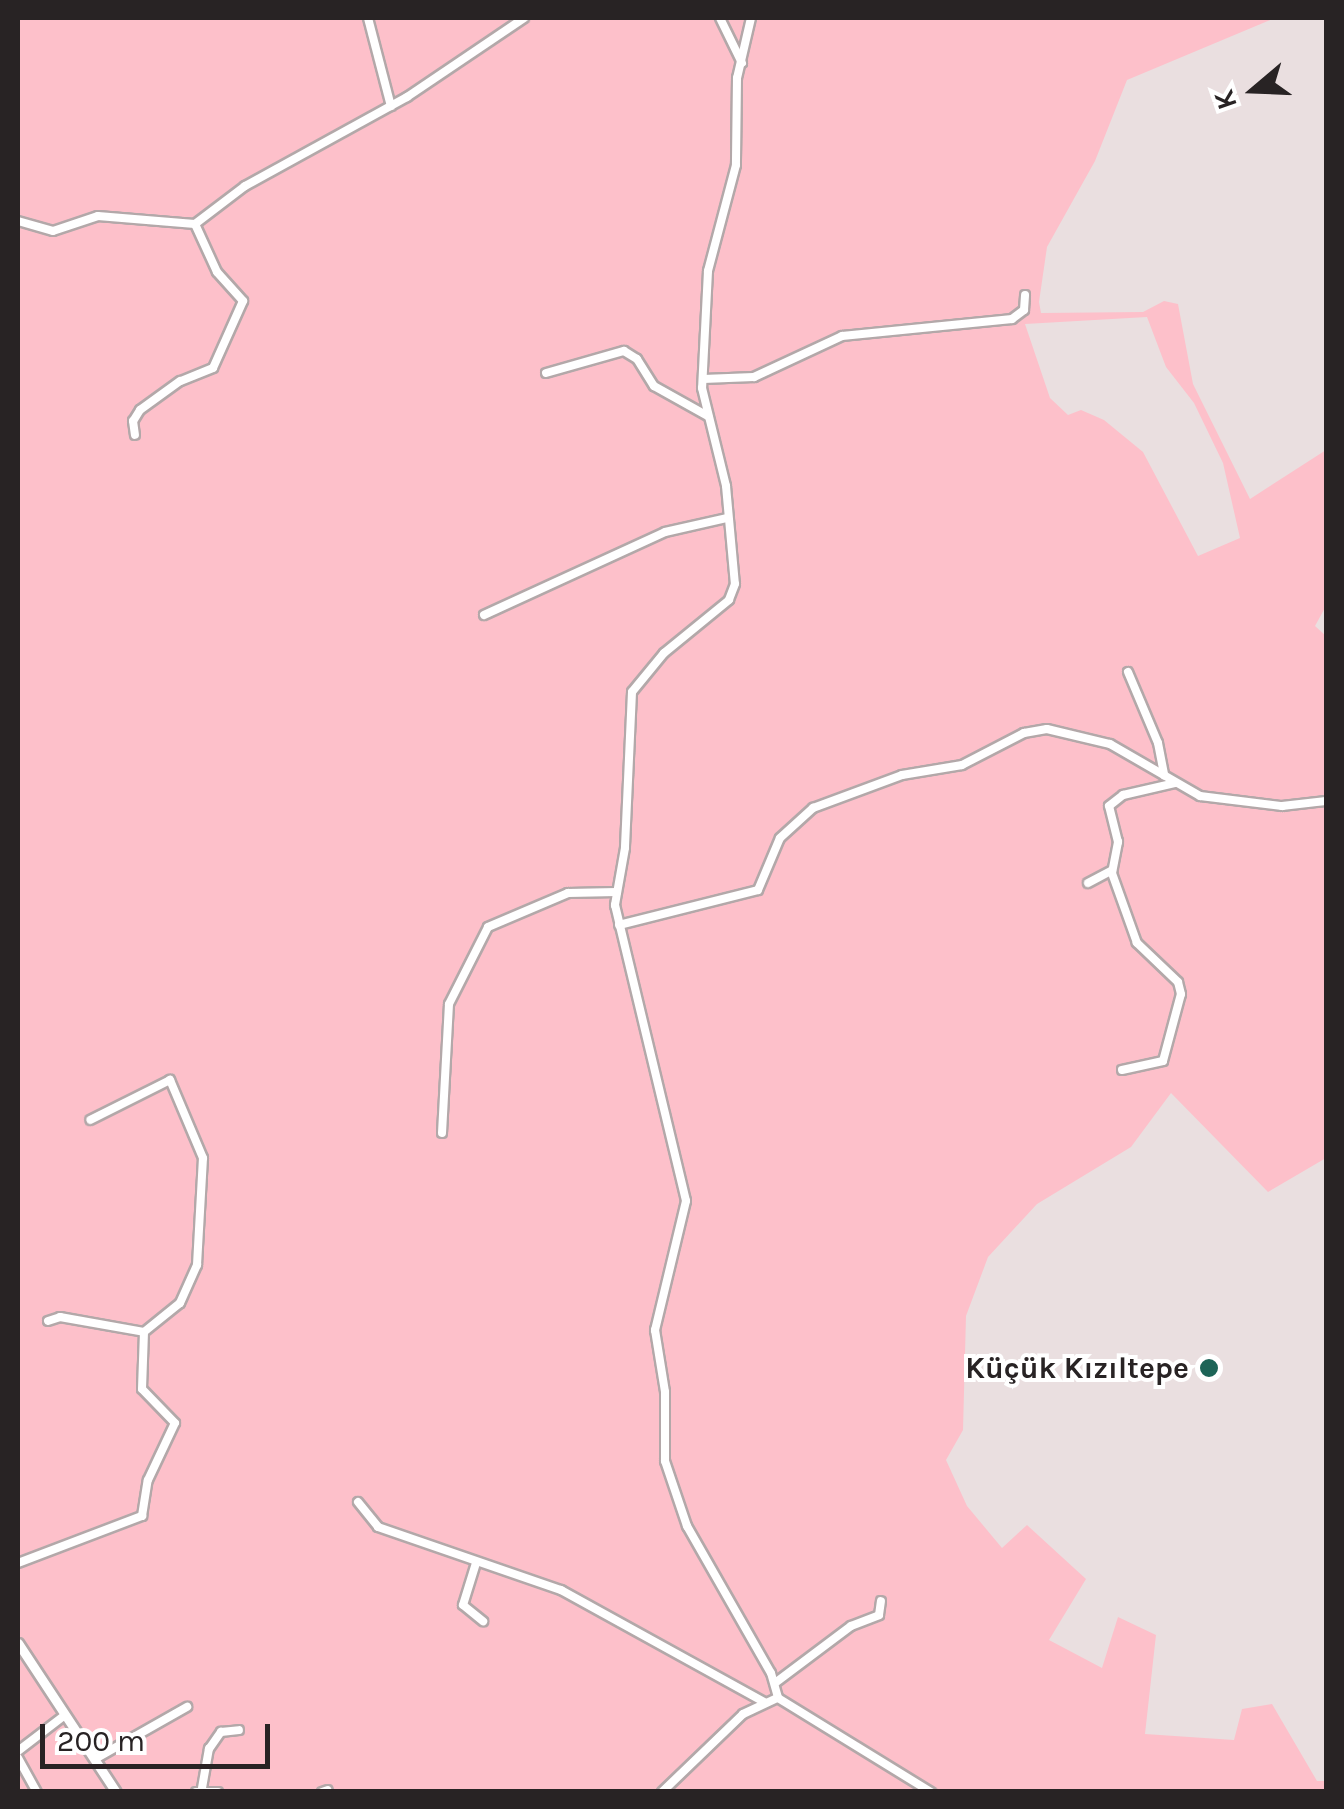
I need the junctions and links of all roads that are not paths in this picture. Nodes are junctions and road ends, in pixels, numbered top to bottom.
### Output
1 (368, 18) edge
2 (524, 18) edge
3 (720, 18) edge
4 (751, 18) edge
5 (742, 63) junction
6 (391, 106) junction
7 (18, 222) edge
8 (194, 224) junction
9 (1024, 295) dead end
10 (546, 373) dead end
11 (703, 379) junction
12 (708, 416) junction
13 (136, 434) dead end
14 (726, 518) junction
15 (484, 615) dead end
16 (1128, 672) dead end
17 (1164, 775) junction
18 (1174, 783) junction
19 (1326, 801) edge
20 (1112, 870) junction
21 (1088, 883) dead end
22 (617, 892) junction
23 (619, 925) junction
24 (1122, 1070) dead end
25 (90, 1120) dead end
26 (442, 1133) dead end
27 (48, 1321) dead end
28 (144, 1332) junction
29 (358, 1502) dead end
30 (18, 1563) edge
31 (476, 1564) junction
32 (881, 1601) dead end
33 (483, 1621) dead end
34 (18, 1643) edge
35 (775, 1683) junction
36 (778, 1698) junction
37 (764, 1702) junction
38 (187, 1707) dead end
39 (65, 1715) junction
40 (239, 1730) dead end
41 (18, 1754) edge
42 (94, 1759) junction
43 (199, 1790) edge
44 (37, 1792) edge
45 (116, 1792) edge
46 (218, 1792) edge
47 (662, 1792) edge
48 (931, 1792) edge

1 - 6 street
2 - 6 street
3 - 5 street
4 - 5 street
5 - 11 street
6 - 8 street
7 - 8 street
8 - 13 street
9 - 11 street
10 - 12 street
11 - 12 street
12 - 14 street
14 - 15 street
14 - 22 street
16 - 17 street
17 - 18 street
17 - 23 street
18 - 19 street
18 - 20 street
20 - 21 street
20 - 24 street
22 - 23 street
22 - 26 street
23 - 35 street
25 - 28 street
27 - 28 street
28 - 30 street
29 - 31 street
31 - 33 street
31 - 37 street
32 - 35 street
34 - 39 street
35 - 36 street
36 - 37 street
36 - 48 street
37 - 47 street
38 - 42 street
39 - 41 street
39 - 42 street
40 - 43 street
41 - 44 street
42 - 45 street
43 - 46 street

